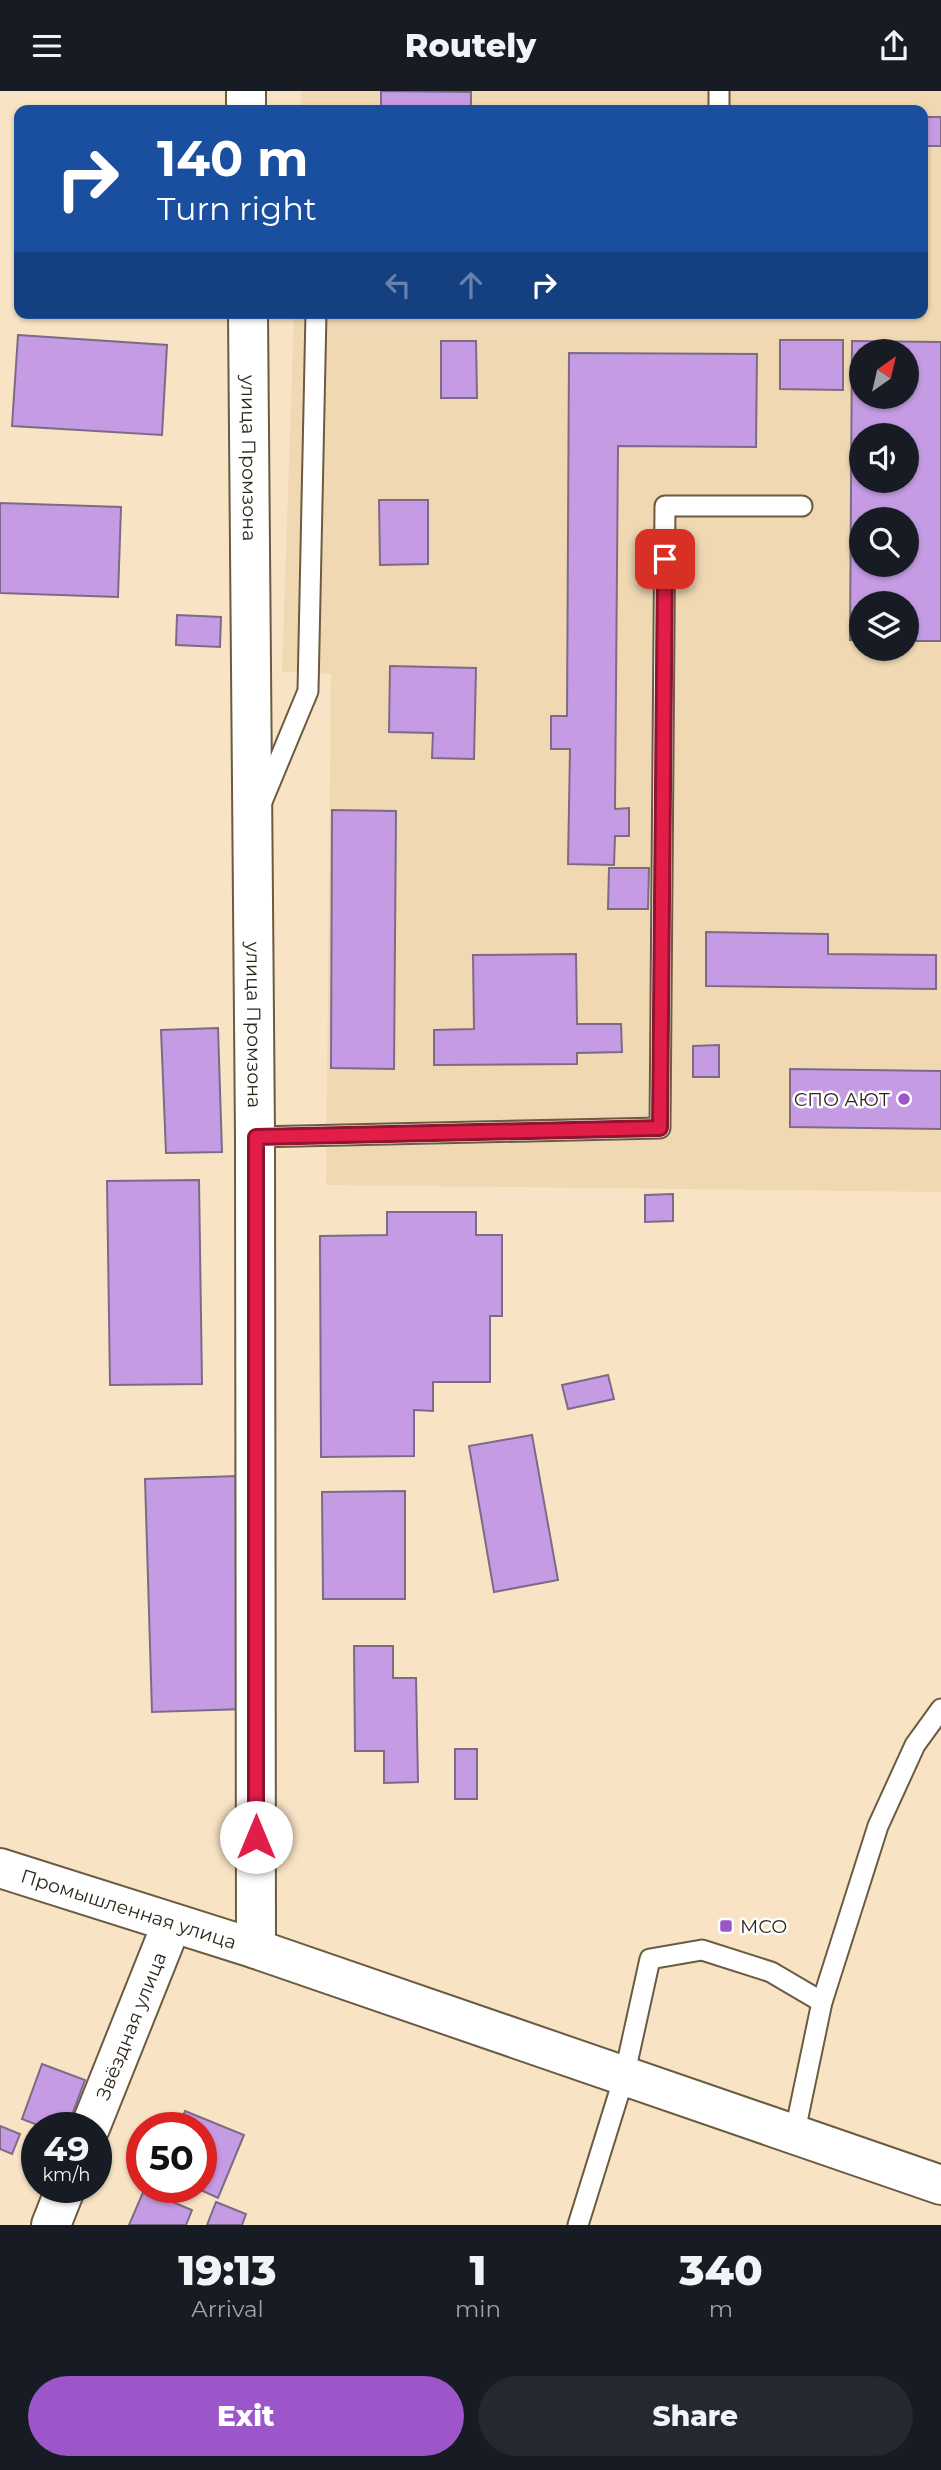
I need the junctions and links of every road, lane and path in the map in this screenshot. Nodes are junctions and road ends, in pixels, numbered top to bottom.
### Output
1 (248, 319) edge
2 (316, 319) edge
3 (802, 506) dead end
4 (253, 824) junction
5 (256, 1137) junction
6 (941, 1709) edge
7 (0, 1868) edge
8 (172, 1923) junction
9 (256, 1949) junction
10 (822, 2002) junction
11 (624, 2077) junction
12 (96, 2112) edge
13 (793, 2136) junction
14 (941, 2185) edge
15 (60, 2203) edge
16 (51, 2225) edge
17 (578, 2225) edge

1 - 4 main road, улица Промзона
2 - 4 lane
3 - 5 lane
4 - 5 main road, улица Промзона
5 - 9 main road, улица Промзона
6 - 10 lane
7 - 8 main road, Промышленная улица
8 - 9 main road, Промышленная улица
8 - 12 main road, Звёздная улица
9 - 11 main road, Промышленная улица
10 - 11 lane
10 - 13 lane
11 - 13 main road, Промышленная улица
11 - 17 lane
13 - 14 main road, Промышленная улица
15 - 16 main road

